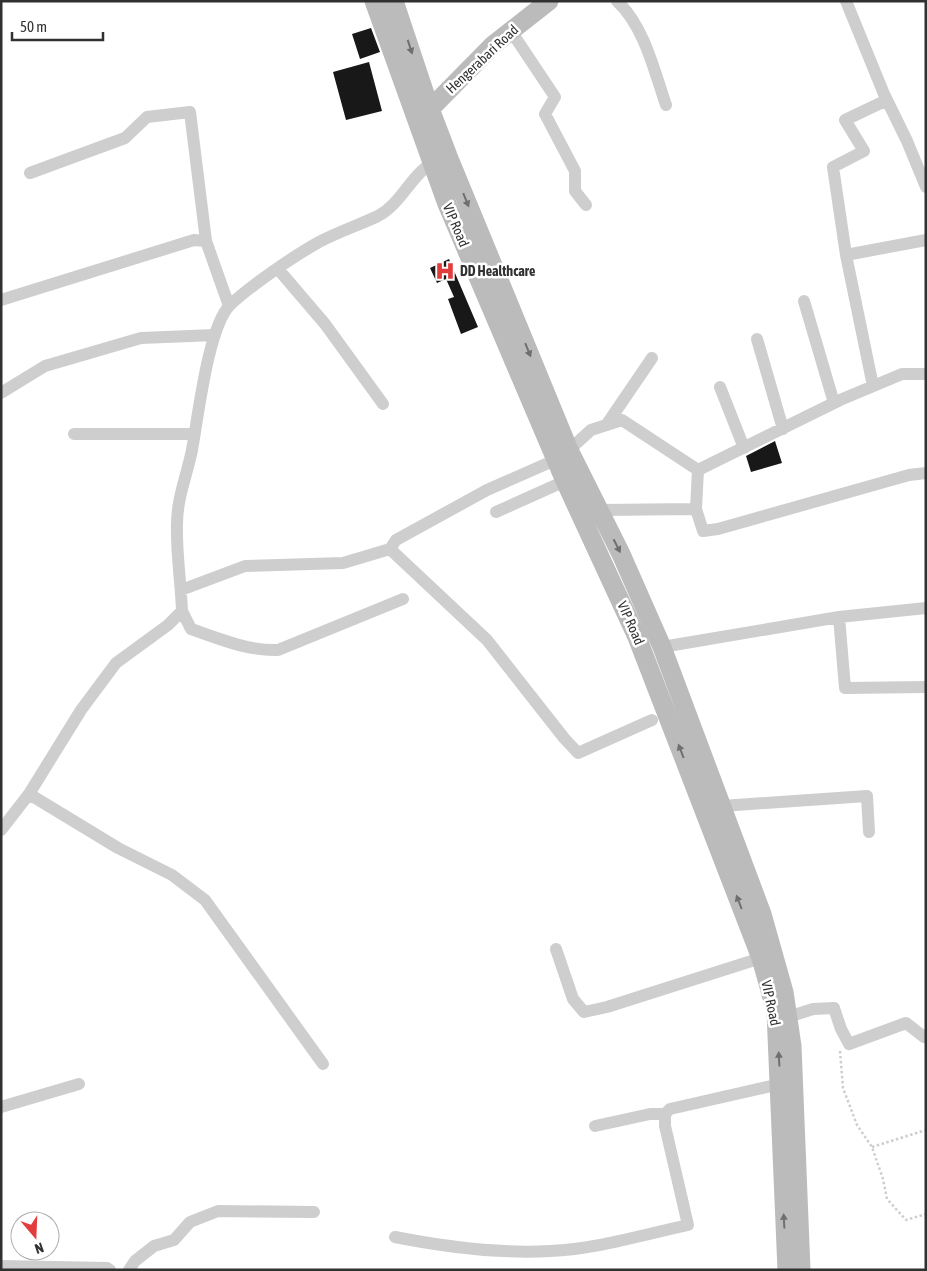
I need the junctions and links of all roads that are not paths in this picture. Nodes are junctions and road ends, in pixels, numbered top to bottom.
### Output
1 (374, 1) edge
2 (394, 1) edge
3 (549, 1) edge
4 (617, 1) edge
5 (846, 1) edge
6 (511, 31) junction
7 (887, 100) junction
8 (666, 105) dead end
9 (422, 112) junction
10 (440, 159) junction
11 (30, 173) dead end
12 (926, 187) edge
13 (586, 205) dead end
14 (926, 240) edge
15 (206, 241) junction
16 (846, 255) junction
17 (278, 269) junction
18 (1, 300) edge
19 (804, 301) dead end
20 (229, 306) junction
21 (215, 335) junction
22 (757, 339) dead end
23 (652, 358) dead end
24 (926, 374) edge
25 (873, 386) junction
26 (720, 387) dead end
27 (1, 393) edge
28 (383, 404) dead end
29 (834, 404) junction
30 (607, 424) junction
31 (783, 428) junction
32 (74, 434) dead end
33 (194, 434) junction
34 (744, 448) junction
35 (569, 450) junction
36 (546, 464) dead end
37 (698, 470) junction
38 (926, 472) edge
39 (565, 480) junction
40 (696, 509) junction
41 (598, 510) junction
42 (496, 512) dead end
43 (390, 549) junction
44 (181, 590) junction
45 (403, 599) dead end
46 (926, 608) edge
47 (182, 611) junction
48 (839, 616) junction
49 (662, 647) junction
50 (926, 687) edge
51 (652, 720) dead end
52 (28, 794) junction
53 (722, 806) junction
54 (1, 830) edge
55 (869, 832) dead end
56 (556, 949) dead end
57 (761, 958) junction
58 (788, 1017) junction
59 (926, 1035) edge
60 (323, 1064) dead end
61 (79, 1084) dead end
62 (780, 1084) junction
63 (1, 1108) edge
64 (788, 1112) junction
65 (665, 1114) junction
66 (595, 1126) dead end
67 (314, 1212) dead end
68 (395, 1237) dead end
69 (1, 1266) edge
70 (110, 1270) edge
71 (128, 1270) edge
72 (787, 1270) edge
73 (801, 1270) edge

1 - 9 main road, VIP Road
2 -> 9 main road, VIP Road
3 - 6 main road, Hengerabari Road
4 - 8 street
5 - 7 street
6 - 9 main road, Hengerabari Road
6 - 13 street
7 - 12 street
7 - 16 street
9 - 10 main road, VIP Road
10 - 17 street
10 -> 35 main road, VIP Road
10 - 39 main road, VIP Road
11 - 15 street
14 - 16 street
15 - 18 street
15 - 20 street
16 - 25 street
17 - 20 street
17 - 28 street
19 - 29 street
20 - 21 street
21 - 27 street
21 - 33 street
22 - 31 street
23 - 30 street
24 - 25 street
25 - 29 street
26 - 34 street
29 - 31 street
30 - 35 street
30 - 37 street
31 - 34 street
32 - 33 street
33 - 44 street
34 - 37 street
35 - 41 main road, VIP Road
36 - 43 street
37 - 40 street
38 - 40 street
39 - 42 street
57 -> 39 main road, VIP Road
40 - 41 street
41 -> 49 main road, VIP Road
43 - 44 street
43 - 51 street
44 - 47 street
45 - 47 street
46 - 48 street
47 - 52 street
48 - 49 street
48 - 50 street
49 - 53 main road, VIP Road
52 - 54 street
52 - 60 street
53 - 55 street
53 - 58 main road, VIP Road
56 - 57 street
62 -> 57 main road, VIP Road
58 - 59 street
58 - 64 main road, VIP Road
61 - 63 street
62 - 64 main road, VIP Road
62 - 65 street
72 -> 64 main road, VIP Road
64 - 73 main road, VIP Road
65 - 66 street
65 - 68 street
67 - 71 street
69 - 70 street

